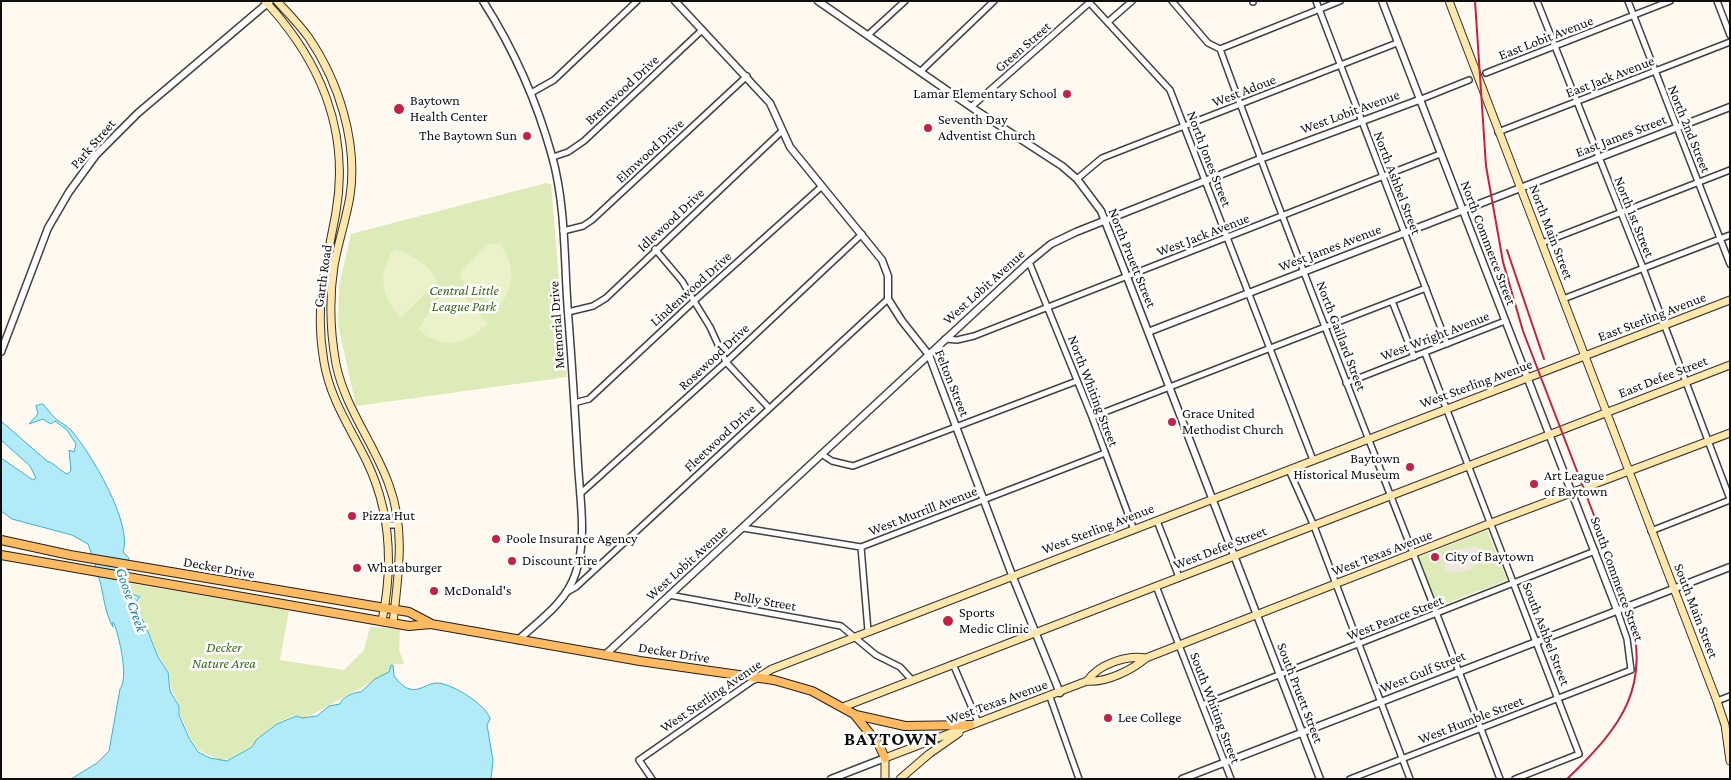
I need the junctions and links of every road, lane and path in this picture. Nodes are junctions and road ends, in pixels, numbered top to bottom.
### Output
1 (277, 1) edge
2 (483, 1) edge
3 (637, 1) edge
4 (674, 1) edge
5 (818, 1) edge
6 (904, 1) edge
7 (994, 1) edge
8 (1132, 1) edge
9 (1172, 1) edge
10 (1316, 1) edge
11 (1340, 1) edge
12 (1382, 1) edge
13 (1449, 1) edge
14 (1538, 1) edge
15 (1628, 1) edge
16 (1670, 1) edge
17 (1717, 1) edge
18 (268, 2) edge
19 (1088, 2) edge
20 (1319, 10) junction
21 (1633, 16) junction
22 (1108, 22) junction
23 (702, 30) junction
24 (868, 35) junction
25 (1730, 35) edge
26 (1730, 42) edge
27 (1397, 43) junction
28 (1555, 46) junction
29 (1220, 49) junction
30 (1340, 65) junction
31 (921, 71) junction
32 (1654, 72) junction
33 (1486, 73) dead end
34 (747, 76) junction
35 (1468, 80) dead end
36 (334, 87) junction
37 (324, 90) junction
38 (531, 93) junction
39 (1419, 100) junction
40 (1577, 102) junction
41 (1240, 104) junction
42 (971, 107) junction
43 (1730, 107) edge
44 (1361, 121) junction
45 (1184, 126) junction
46 (1676, 128) junction
47 (782, 132) junction
48 (1498, 132) junction
49 (350, 153) junction
50 (1440, 154) junction
51 (340, 157) junction
52 (553, 157) junction
53 (1598, 158) junction
54 (1260, 159) junction
55 (1730, 170) edge
56 (1383, 178) junction
57 (1077, 179) junction
58 (1205, 181) junction
59 (1698, 183) junction
60 (821, 187) junction
61 (1520, 187) junction
62 (1462, 210) junction
63 (1620, 214) junction
64 (1283, 215) junction
65 (1105, 220) junction
66 (563, 231) junction
67 (1404, 232) junction
68 (862, 234) junction
69 (1730, 235) edge
70 (1228, 237) junction
71 (1720, 239) junction
72 (1542, 243) junction
73 (655, 249) junction
74 (1029, 262) junction
75 (1730, 264) edge
76 (1643, 268) junction
77 (1304, 271) junction
78 (322, 277) junction
79 (1127, 277) junction
80 (332, 280) junction
81 (1426, 288) junction
82 (1248, 293) junction
83 (888, 298) junction
84 (1563, 300) junction
85 (1730, 300) edge
86 (694, 301) junction
87 (1392, 301) junction
88 (1049, 307) junction
89 (568, 312) junction
90 (1505, 321) junction
91 (1664, 326) junction
92 (1326, 328) junction
93 (1148, 332) junction
94 (945, 339) junction
95 (1447, 344) junction
96 (1270, 349) junction
97 (1, 352) edge
98 (1425, 353) junction
99 (929, 355) junction
100 (335, 356) junction
101 (323, 357) junction
102 (1414, 357) junction
103 (1584, 357) junction
104 (726, 362) junction
105 (1730, 365) edge
106 (1527, 379) junction
107 (1077, 381) junction
108 (1685, 382) junction
109 (1346, 383) junction
110 (1169, 388) junction
111 (574, 402) junction
112 (769, 408) junction
113 (1447, 409) junction
114 (352, 411) junction
115 (1606, 412) junction
116 (342, 416) junction
117 (1092, 417) junction
118 (956, 427) junction
119 (1730, 433) edge
120 (1548, 434) junction
121 (1369, 438) junction
122 (1708, 442) junction
123 (1105, 453) junction
124 (823, 455) junction
125 (1313, 460) junction
126 (1468, 466) junction
127 (1289, 470) junction
128 (384, 472) junction
129 (1629, 472) junction
130 (373, 477) junction
131 (1572, 493) junction
132 (580, 494) junction
133 (1391, 495) junction
134 (1212, 498) junction
135 (985, 500) junction
136 (1730, 500) edge
137 (1156, 520) junction
138 (1491, 523) junction
139 (387, 525) junction
140 (398, 525) junction
141 (1314, 526) junction
142 (743, 528) junction
143 (1134, 530) junction
144 (1651, 531) junction
145 (1, 536) edge
146 (1, 540) edge
147 (26, 547) junction
148 (861, 547) junction
149 (1595, 551) junction
150 (1415, 554) junction
151 (1, 555) edge
152 (1234, 556) junction
153 (580, 558) junction
154 (1730, 567) edge
155 (596, 568) junction
156 (1012, 574) junction
157 (1179, 577) junction
158 (1514, 583) junction
159 (1336, 585) junction
160 (1156, 586) junction
161 (1674, 588) junction
162 (566, 593) junction
163 (669, 596) junction
164 (385, 608) junction
165 (395, 610) junction
166 (1617, 610) junction
167 (1436, 614) junction
168 (1258, 615) junction
169 (382, 621) junction
170 (393, 623) junction
171 (431, 624) junction
172 (868, 631) junction
173 (1036, 632) junction
174 (854, 637) junction
175 (518, 640) junction
176 (1537, 642) junction
177 (1358, 644) junction
178 (1179, 645) junction
179 (605, 655) junction
180 (1146, 658) junction
181 (953, 664) junction
182 (1459, 671) junction
183 (1280, 675) junction
184 (755, 679) junction
185 (912, 680) junction
186 (1087, 681) junction
187 (1600, 682) joint
188 (1060, 692) junction
189 (1050, 696) junction
190 (1730, 696) edge
191 (1558, 698) junction
192 (1717, 701) junction
193 (1381, 702) junction
194 (1202, 705) junction
195 (843, 707) junction
196 (854, 714) junction
197 (978, 722) junction
198 (970, 725) junction
199 (1481, 729) junction
200 (1302, 732) junction
201 (885, 758) junction
202 (1402, 758) junction
203 (1730, 761) edge
204 (1224, 762) junction
205 (652, 779) edge
206 (831, 779) edge
207 (885, 779) edge
208 (900, 779) edge
209 (1080, 779) edge
210 (1182, 779) edge
211 (1231, 779) edge
212 (1320, 779) edge
213 (1350, 779) edge
214 (1410, 779) edge
215 (1500, 779) edge
216 (1516, 779) edge

1 - 36 main road, Garth Road
2 - 38 street, Memorial Drive
3 - 38 street
4 - 23 street, Felton Street
5 - 24 street, North Pruett Street
6 - 24 street
7 - 31 street
8 - 22 street
9 - 29 street
10 - 20 street, North Ashbel Street
11 - 20 street
12 - 27 street, North Commerce Street
13 - 48 main road, North Main Street
14 - 28 street, North 1st Street
15 - 21 street, North 2nd Street
16 - 21 street, East Lobit Avenue
17 - 25 street
18 - 37 main road, Garth Road
18 - 97 street, Park Street
19 - 22 street, North Jones Street
19 - 42 street, Green Street
20 - 29 street
20 - 30 street, North Ashbel Street
21 - 28 street, East Lobit Avenue
21 - 32 street, North 2nd Street
22 - 45 street, North Jones Street
23 - 34 street, Felton Street
23 - 52 street, Brentwood Drive
24 - 31 street, North Pruett Street
26 - 32 street, East Jack Avenue
27 - 30 street, West Adoue
27 - 39 street, North Commerce Street
28 - 33 street, East Lobit Avenue
28 - 40 street, North 1st Street
29 - 41 street, North Gaillard Street
30 - 41 street, West Adoue
30 - 44 street, North Ashbel Street
31 - 42 street, North Pruett Street
32 - 40 street, East Jack Avenue
32 - 46 street, North 2nd Street
34 - 47 street, Felton Street
34 - 66 street, Elmwood Drive
35 - 39 street, West Lobit Avenue
36 - 37 main road
36 - 49 main road, Garth Road
37 - 51 main road, Garth Road
38 - 52 street, Memorial Drive
39 - 44 street, West Lobit Avenue
39 - 50 street, North Commerce Street
40 - 48 street, East Jack Avenue
40 - 53 street, North 1st Street
41 - 45 street, West Adoue
41 - 54 street, North Gaillard Street
42 - 57 street, North Pruett Street
43 - 46 street, East James Street
44 - 54 street, West Lobit Avenue
44 - 56 street, North Ashbel Street
45 - 57 street, West Adoue
45 - 58 street, North Jones Street
46 - 53 street, East James Street
46 - 59 street, North 2nd Street
47 - 60 street, Felton Street
47 - 73 street, Idlewood Drive
48 - 61 main road, North Main Street
49 - 51 main road
49 - 80 main road, Garth Road
50 - 56 street, West Jack Avenue
50 - 62 street, North Commerce Street
51 - 78 main road, Garth Road
52 - 66 street, Memorial Drive
53 - 61 street, East James Street
53 - 63 street, North 1st Street
54 - 58 street, West Lobit Avenue
54 - 64 street, North Gaillard Street
55 - 59 street
56 - 64 street, West Jack Avenue
56 - 67 street, North Ashbel Street
57 - 65 street, North Pruett Street
58 - 65 street, West Lobit Avenue
58 - 70 street, North Jones Street
59 - 63 street
59 - 71 street, North 2nd Street
60 - 68 street, Felton Street
60 - 86 street, Lindenwood Drive
61 - 62 street, West James Avenue
61 - 72 main road, North Main Street
62 - 67 street, West James Avenue
62 - 90 street, North Commerce Street
63 - 72 street
63 - 76 street, North 1st Street
64 - 70 street, West Jack Avenue
64 - 77 street, North Gaillard Street
65 - 74 street, West Lobit Avenue
65 - 79 street, North Pruett Street
66 - 89 street, Memorial Drive
67 - 77 street, West James Avenue
67 - 81 street, North Ashbel Street
68 - 83 street, Felton Street
68 - 104 street, Rosewood Drive
69 - 71 street
70 - 79 street, West Jack Avenue
70 - 82 street, North Jones Street
71 - 75 street, North 2nd Street
71 - 76 street
72 - 84 main road, North Main Street
73 - 86 street
73 - 89 street, Idlewood Drive
74 - 88 street, North Whiting Street
74 - 94 street, West Lobit Avenue
76 - 84 street
76 - 91 street, North 1st Street
77 - 82 street, West James Avenue
77 - 92 street, North Gaillard Street
78 - 80 main road
78 - 101 main road, Garth Road
79 - 88 street, West Jack Avenue
79 - 93 street, North Pruett Street
80 - 100 main road, Garth Road
81 - 87 street
81 - 95 street, North Ashbel Street
82 - 93 street, West James Avenue
82 - 96 street, North Jones Street
83 - 99 street, Felton Street
83 - 112 street, Fleetwood Drive
84 - 103 main road, North Main Street
85 - 91 main road, East Sterling Avenue
86 - 104 street
86 - 111 street, Lindenwood Drive
87 - 92 street
87 - 102 street
88 - 94 street, West Jack Avenue
88 - 107 street, North Whiting Street
89 - 111 street, Memorial Drive
90 - 95 street, West Wright Avenue
90 - 106 street, North Commerce Street
91 - 103 main road, East Sterling Avenue
91 - 108 street, North 1st Street
92 - 96 street
92 - 109 street, North Gaillard Street
93 - 110 street, North Pruett Street
94 - 99 street, West Lobit Avenue
95 - 98 street, West Wright Avenue
96 - 110 street
96 - 125 street, North Jones Street
98 - 102 street, West Wright Avenue
98 - 113 street
99 - 118 street, Felton Street
99 - 124 street, West Lobit Avenue
100 - 101 main road
100 - 114 main road, Garth Road
101 - 116 main road, Garth Road
102 - 109 street, West Wright Avenue
103 - 106 main road, West Sterling Avenue
103 - 115 main road, North Main Street
104 - 112 street
104 - 132 street, Rosewood Drive
105 - 108 main road, East Defee Street
106 - 113 main road, West Sterling Avenue
106 - 120 street, North Commerce Street
107 - 117 street, North Whiting Street
107 - 118 street
108 - 115 main road, East Defee Street
108 - 122 street, North 1st Street
109 - 121 street, North Gaillard Street
110 - 117 street
110 - 134 street, North Pruett Street
111 - 132 street, Memorial Drive
112 - 155 street, Fleetwood Drive
113 - 121 main road, West Sterling Avenue
113 - 126 street
114 - 116 main road
114 - 128 main road, Garth Road
115 - 120 main road, West Defee Street
115 - 129 main road, North Main Street
116 - 130 main road, Garth Road
117 - 123 street, North Whiting Street
118 - 124 street
118 - 135 street, Felton Street
119 - 122 main road, West Texas Avenue
120 - 126 main road, West Defee Street
120 - 131 street, North Commerce Street
121 - 125 main road, West Sterling Avenue
121 - 133 street, North Gaillard Street
122 - 129 main road, West Texas Avenue
122 - 136 street, North 1st Street
123 - 135 street, West Murrill Avenue
123 - 143 street, North Whiting Street
124 - 142 street, West Lobit Avenue
125 - 127 main road, West Sterling Avenue
126 - 133 main road, West Defee Street
126 - 138 street
127 - 134 main road, West Sterling Avenue
127 - 141 street
128 - 130 main road
128 - 140 main road, Garth Road
129 - 131 main road, West Texas Avenue
129 - 144 main road, South Main Street
130 - 139 main road, Garth Road
131 - 138 main road, West Texas Avenue
131 - 149 street, South Commerce Street
132 - 153 street, Memorial Drive
133 - 141 main road, West Defee Street
133 - 150 street, North Gaillard Street
134 - 137 main road, West Sterling Avenue
134 - 152 street, North Pruett Street
135 - 148 street, West Murrill Avenue
135 - 156 street, Felton Street
136 - 144 street
137 - 143 main road, West Sterling Avenue
137 - 157 street
138 - 150 main road, West Texas Avenue
138 - 158 street, South Ashbel Street
139 - 140 street
139 - 164 main road, Garth Road
140 - 165 main road, Garth Road
141 - 152 main road, West Defee Street
141 - 159 street
142 - 148 street, West Murrill Avenue
142 - 163 street, West Lobit Avenue
143 - 156 main road, West Sterling Avenue
144 - 161 main road, South Main Street
145 - 147 main road
146 - 147 main road, Decker Drive
147 - 164 main road, Decker Drive
148 - 172 street
149 - 158 street, West Pearce Street
149 - 166 street, South Commerce Street
150 - 159 main road, West Texas Avenue
150 - 167 street, North Gaillard Street
151 - 169 main road, Decker Drive
152 - 157 main road, West Defee Street
152 - 168 street, North Pruett Street
153 - 155 street
153 - 162 street, Memorial Drive
154 - 161 street, West Gulf Street
155 - 162 street, Fleetwood Drive
156 - 172 main road, West Sterling Avenue
156 - 173 street, Felton Street
157 - 160 main road, West Defee Street
158 - 167 street, West Pearce Street
158 - 176 street, South Ashbel Street
159 - 168 main road, West Texas Avenue
159 - 177 street
160 - 173 main road, West Defee Street
160 - 178 street
161 - 166 street, West Gulf Street
161 - 192 main road, South Main Street
162 - 175 street, Memorial Drive
163 - 174 street, Polly Street
163 - 179 street, West Lobit Avenue
164 - 165 main road, Decker Drive
164 - 169 main road, Garth Road
165 - 170 main road, Garth Road
165 - 171 main road, Decker Drive
166 - 176 street, West Gulf Street
166 - 187 street, South Commerce Street
167 - 177 street, West Pearce Street
167 - 182 street, North Gaillard Street
168 - 178 main road, West Texas Avenue
168 - 183 street, South Pruett Street
169 - 170 main road, Decker Drive
170 - 171 main road, Decker Drive
171 - 175 main road, Decker Drive
172 - 174 main road, West Sterling Avenue
173 - 181 main road, West Defee Street
173 - 188 street, Felton Street
174 - 184 main road, West Sterling Avenue
174 - 185 street, Polly Street
175 - 179 main road, Decker Drive
176 - 182 street, West Gulf Street
176 - 191 street, South Ashbel Street
177 - 183 street, West Pearce Street
177 - 193 street
178 - 180 main road, West Texas Avenue
178 - 194 street, South Whiting Street
179 - 184 main road, Decker Drive
180 - 186 main road, West Texas Avenue
180 - 186 main road, West Texas Avenue
181 - 185 main road, West Defee Street
181 - 197 street
182 - 193 street, West Gulf Street
182 - 199 street, North Gaillard Street
183 - 194 street, West Pearce Street
183 - 200 street, South Pruett Street
184 - 195 main road, Decker Drive
184 - 205 street, West Sterling Avenue
185 - 195 main road, West Defee Street
186 - 188 main road, West Texas Avenue
187 - 191 street, West Humble Street
188 - 189 main road, West Texas Avenue
189 - 197 main road, West Texas Avenue
189 - 209 street
190 - 192 street
191 - 199 street, West Humble Street
191 - 216 street, South Ashbel Street
192 - 203 main road, South Main Street
193 - 200 street, West Gulf Street
193 - 202 street
194 - 204 street, South Whiting Street
195 - 196 main road, Decker Drive
196 - 198 main road
196 - 201 main road, Decker Drive
197 - 198 main road, West Texas Avenue
198 - 201 main road, West Texas Avenue
198 - 208 main road
199 - 202 street, West Humble Street
199 - 215 street, North Gaillard Street
200 - 204 street, West Gulf Street
200 - 212 street, South Pruett Street
201 - 206 street, West Texas Avenue
201 - 207 main road
202 - 213 street, West Humble Street
202 - 214 street
204 - 210 street, West Gulf Street
204 - 211 street, South Whiting Street

